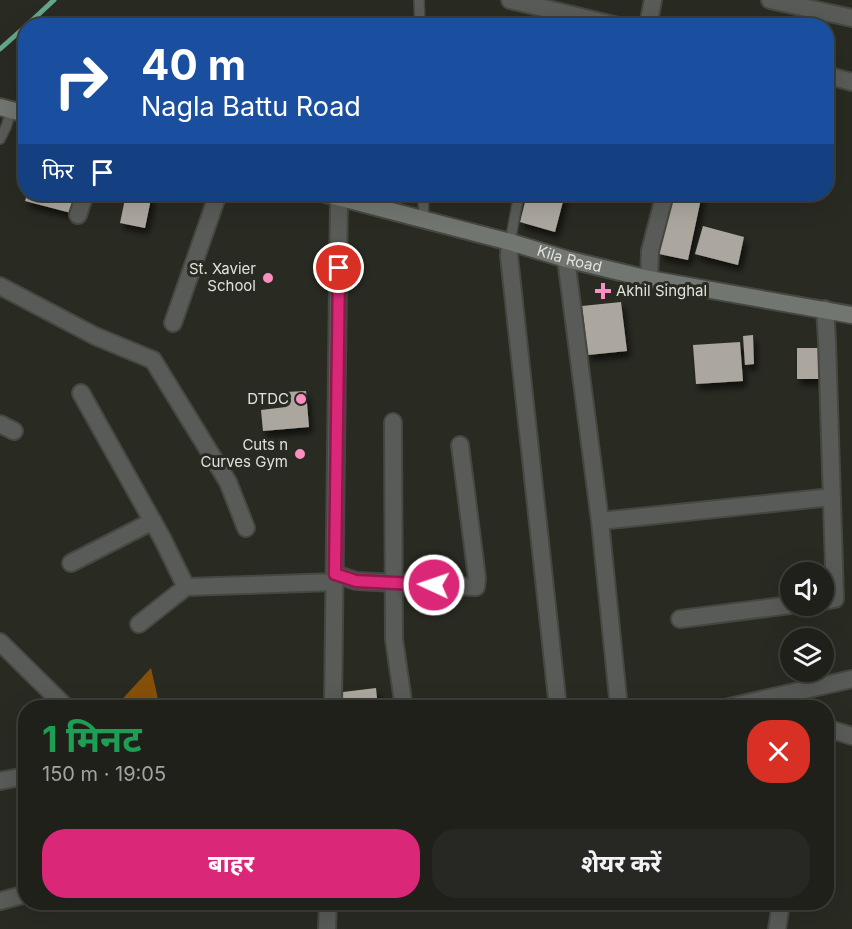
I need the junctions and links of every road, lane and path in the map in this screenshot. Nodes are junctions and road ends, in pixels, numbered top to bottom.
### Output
1 (419, 0) edge
2 (510, 0) edge
3 (653, 0) edge
4 (770, 0) edge
5 (846, 0) edge
6 (834, 14) junction
7 (420, 18) edge
8 (585, 18) edge
9 (650, 18) edge
10 (852, 18) edge
11 (834, 77) edge
12 (852, 81) edge
13 (12, 111) edge
14 (0, 139) edge
15 (83, 201) edge
16 (216, 201) edge
17 (333, 201) edge
18 (356, 201) edge
19 (423, 201) edge
20 (518, 201) edge
21 (662, 201) edge
22 (78, 214) dead end
23 (424, 219) junction
24 (510, 242) junction
25 (566, 260) junction
26 (649, 279) junction
27 (0, 286) edge
28 (825, 309) junction
29 (852, 315) edge
30 (173, 323) dead end
31 (81, 393) dead end
32 (393, 422) dead end
33 (460, 446) dead end
34 (832, 497) junction
35 (153, 521) junction
36 (600, 521) junction
37 (246, 528) dead end
38 (71, 563) dead end
39 (335, 578) junction
40 (393, 583) junction
41 (186, 587) junction
42 (834, 599) edge
43 (780, 606) edge
44 (680, 619) dead end
45 (139, 624) dead end
46 (2, 645) edge
47 (852, 679) edge
48 (59, 700) edge
49 (329, 700) edge
50 (403, 700) edge
51 (557, 700) edge
52 (618, 700) edge
53 (779, 700) edge
54 (834, 730) edge
55 (852, 736) edge
56 (18, 778) edge
57 (0, 781) edge
58 (18, 896) edge
59 (0, 901) edge
60 (327, 910) edge
61 (780, 910) edge
62 (323, 928) edge
63 (777, 929) edge

1 - 7 lane
2 - 8 street
3 - 9 street
4 - 6 street
5 - 6 street
6 - 10 street
11 - 12 street
13 - 14 lane
15 - 22 street
16 - 30 street
17 - 39 street
18 - 23 main road, Kila Road
19 - 23 lane
20 - 24 lane
21 - 26 street
23 - 24 main road, Kila Road
24 - 25 main road, Kila Road
24 - 51 street
25 - 26 main road, Kila Road
25 - 36 street
26 - 28 main road, Kila Road
27 - 37 street
28 - 29 main road, Kila Road
28 - 34 street
31 - 35 street
32 - 40 street
33 - 40 street
34 - 36 street
34 - 42 street
35 - 38 street
35 - 41 street
36 - 52 street
39 - 40 street
39 - 41 street
39 - 49 street
40 - 50 street
41 - 45 street
43 - 44 street
46 - 48 street
47 - 53 street
54 - 55 street
56 - 57 street
58 - 59 street
60 - 62 street
61 - 63 street

